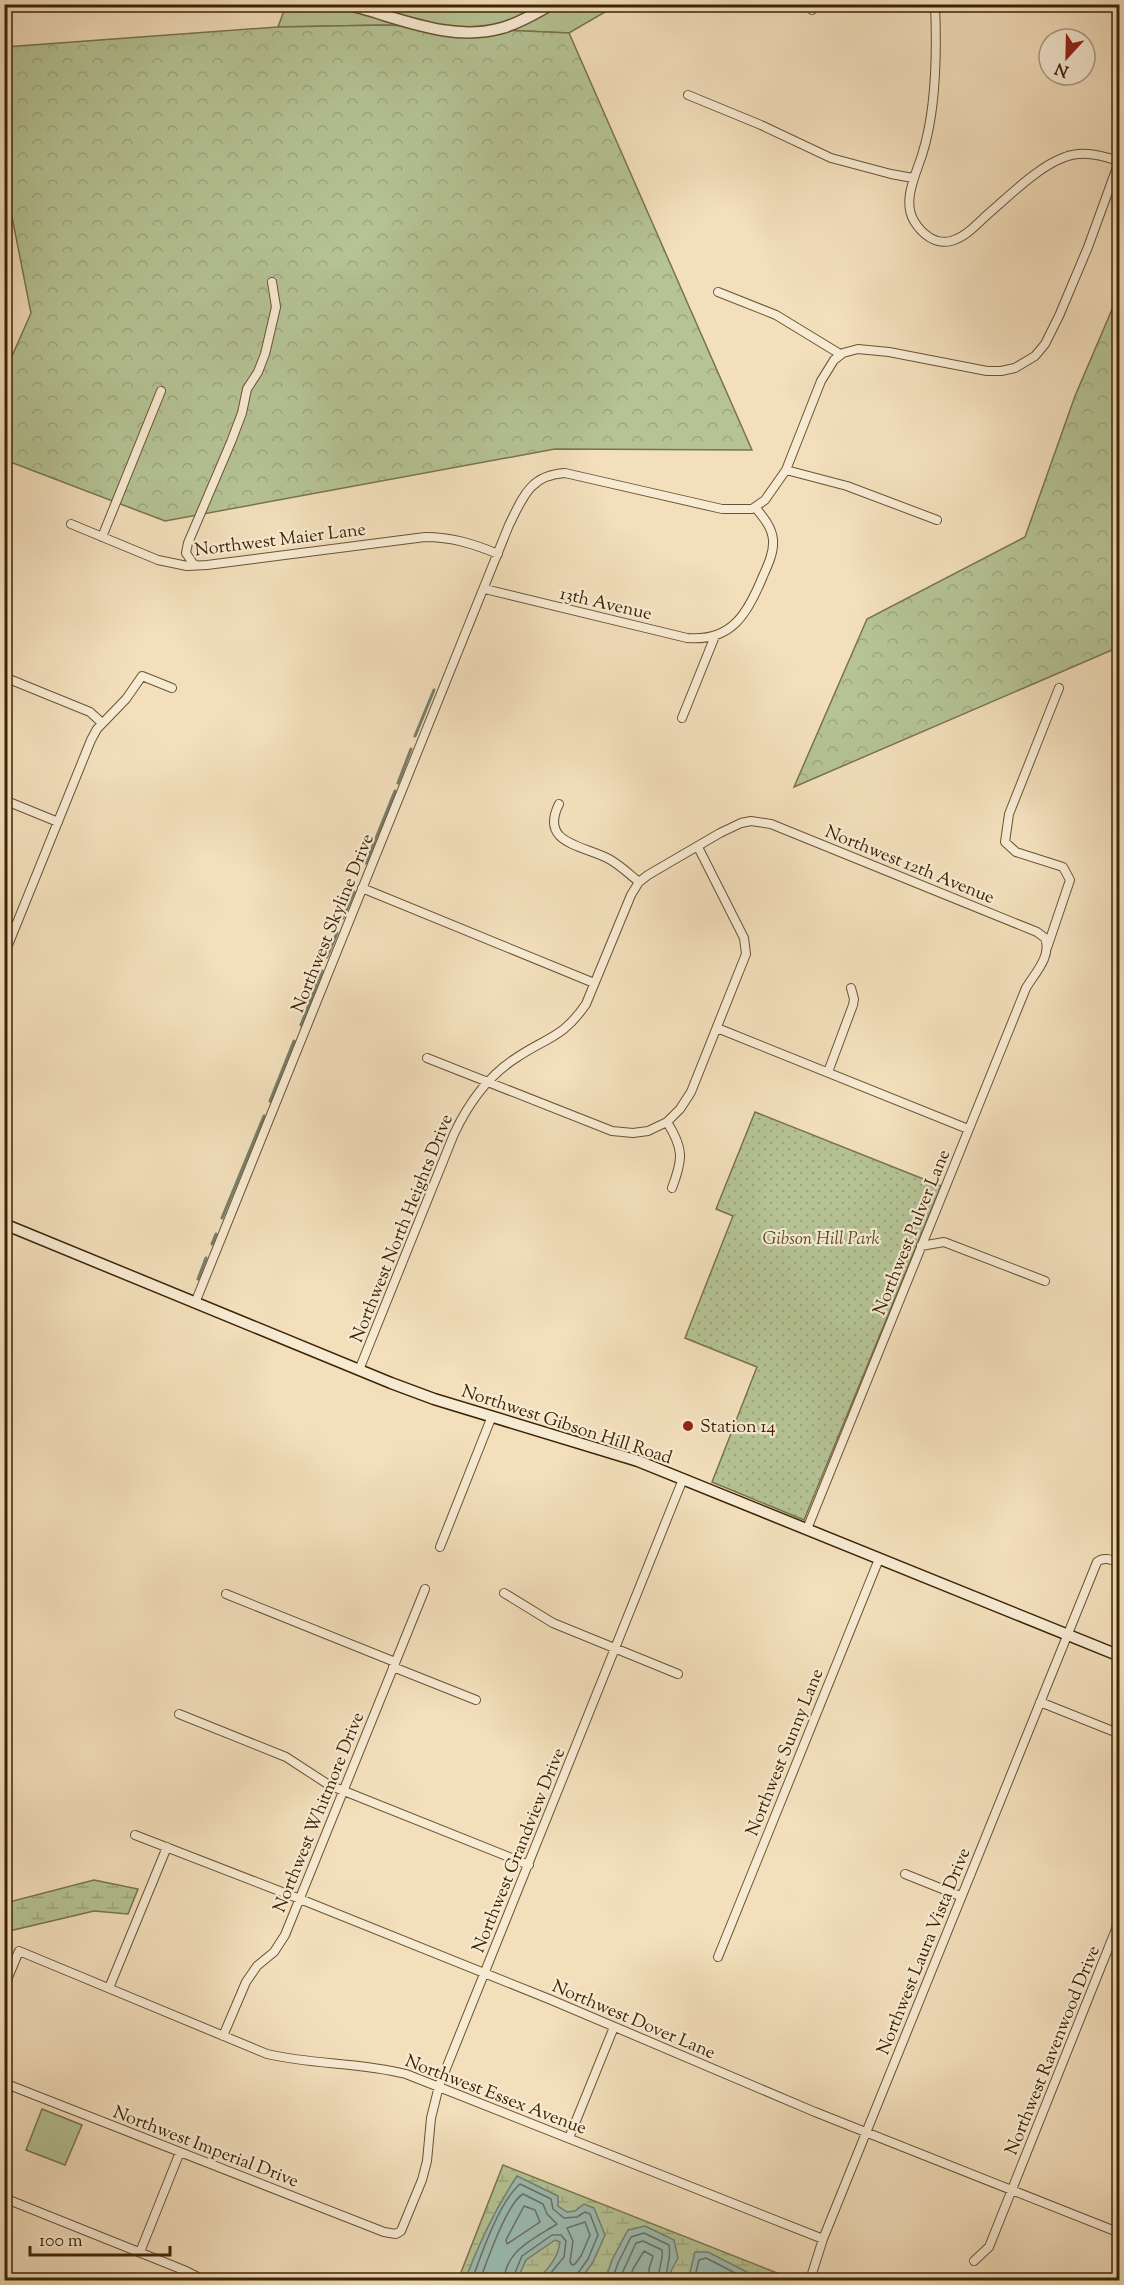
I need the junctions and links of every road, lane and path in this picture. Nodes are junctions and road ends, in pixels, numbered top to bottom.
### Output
1 (345, 4) edge
2 (552, 4) edge
3 (935, 4) edge
4 (688, 95) dead end
5 (1119, 160) edge
6 (913, 178) junction
7 (272, 282) dead end
8 (718, 291) dead end
9 (840, 354) junction
10 (161, 391) dead end
11 (786, 470) junction
12 (755, 507) junction
13 (937, 520) dead end
14 (71, 524) dead end
15 (102, 537) junction
16 (498, 554) junction
17 (194, 565) junction
18 (485, 589) junction
19 (718, 635) junction
20 (4, 676) edge
21 (172, 688) dead end
22 (1059, 688) dead end
23 (682, 718) dead end
24 (102, 723) junction
25 (4, 800) edge
26 (559, 804) dead end
27 (58, 822) junction
28 (771, 824) joint
29 (698, 847) junction
30 (639, 882) junction
31 (362, 888) junction
32 (4, 924) edge
33 (15, 928) junction
34 (1047, 949) junction
35 (4, 955) edge
36 (594, 983) junction
37 (851, 988) dead end
38 (717, 1028) junction
39 (427, 1058) dead end
40 (828, 1072) junction
41 (489, 1082) junction
42 (667, 1122) junction
43 (968, 1129) junction
44 (672, 1188) dead end
45 (4, 1224) edge
46 (921, 1246) junction
47 (1045, 1281) dead end
48 (195, 1303) junction
49 (359, 1370) junction
50 (492, 1416) junction
51 (683, 1479) junction
52 (807, 1529) junction
53 (440, 1547) dead end
54 (879, 1559) junction
55 (1119, 1563) edge
56 (425, 1589) dead end
57 (504, 1593) dead end
58 (226, 1594) dead end
59 (1067, 1635) junction
60 (616, 1649) junction
61 (1119, 1656) edge
62 (394, 1665) junction
63 (678, 1674) dead end
64 (476, 1700) dead end
65 (1040, 1702) junction
66 (179, 1714) dead end
67 (1119, 1734) edge
68 (344, 1790) junction
69 (135, 1835) dead end
70 (167, 1847) junction
71 (529, 1865) junction
72 (905, 1874) dead end
73 (960, 1896) junction
74 (300, 1899) junction
75 (1119, 1919) edge
76 (718, 1957) dead end
77 (484, 1974) junction
78 (4, 1987) edge
79 (109, 1988) junction
80 (614, 2027) junction
81 (223, 2036) junction
82 (4, 2083) edge
83 (440, 2086) junction
84 (866, 2132) junction
85 (569, 2138) junction
86 (180, 2152) junction
87 (1012, 2192) junction
88 (4, 2198) edge
89 (1119, 2233) edge
90 (396, 2234) joint
91 (823, 2239) junction
92 (140, 2252) junction
93 (974, 2261) dead end
94 (204, 2280) edge
95 (810, 2280) edge

1 - 2 main road
3 - 6 street
4 - 6 street
5 - 6 street
5 - 9 street
7 - 17 street
8 - 9 street
9 - 11 street
10 - 15 street
11 - 12 street
11 - 13 street
12 - 16 street, Northwest Skyline Drive
12 - 19 street
14 - 15 street, Northwest Maier Lane
15 - 17 street, Northwest Maier Lane
16 - 17 street, Northwest Maier Lane
16 - 18 street, Northwest Skyline Drive
18 - 19 street, 13th Avenue
18 - 31 street, Northwest Skyline Drive
19 - 23 street
20 - 24 street
21 - 24 street
22 - 34 street, Northwest Pulver Lane
24 - 27 street
25 - 27 street
26 - 30 street
27 - 33 street
28 - 29 street, Northwest North Heights Drive
28 - 34 street, Northwest 12th Avenue
29 - 30 street, Northwest North Heights Drive
29 - 38 street
30 - 36 street, Northwest North Heights Drive
31 - 36 street
31 - 48 street, Northwest Skyline Drive
32 - 33 street
33 - 35 street
34 - 43 street, Northwest Pulver Lane
36 - 41 street, Northwest North Heights Drive
37 - 40 street
38 - 40 street
38 - 42 street
39 - 41 street
40 - 43 street
41 - 42 street
41 - 49 street, Northwest North Heights Drive
42 - 44 street
43 - 46 street, Northwest Pulver Lane
45 - 48 main road, Northwest Gibson Hill Road
46 - 47 street
46 - 52 street, Northwest Pulver Lane
48 - 49 main road, Northwest Gibson Hill Road
49 - 50 main road, Northwest Gibson Hill Road
50 - 51 main road, Northwest Gibson Hill Road
50 - 53 street
51 - 52 main road, Northwest Gibson Hill Road
51 - 60 street, Northwest Grandview Drive
52 - 54 main road, Northwest Gibson Hill Road
54 - 59 main road, Northwest Gibson Hill Road
54 - 76 street, Northwest Sunny Lane
55 - 59 street, Northwest Laura Vista Drive
56 - 62 street, Northwest Whitmore Drive
57 - 60 street
58 - 62 street
59 - 61 main road, Northwest Gibson Hill Road
59 - 65 street, Northwest Laura Vista Drive
60 - 63 street
60 - 71 street, Northwest Grandview Drive
62 - 64 street
62 - 68 street, Northwest Whitmore Drive
65 - 67 street
65 - 73 street, Northwest Laura Vista Drive
66 - 68 street
68 - 71 street
68 - 74 street, Northwest Whitmore Drive
69 - 70 street, Northwest Dover Lane
70 - 74 street, Northwest Dover Lane
70 - 79 street
71 - 77 street, Northwest Grandview Drive
72 - 73 street
73 - 84 street, Northwest Laura Vista Drive
74 - 77 street, Northwest Dover Lane
74 - 81 street, Northwest Whitmore Drive
75 - 87 street, Northwest Ravenwood Drive
77 - 80 street, Northwest Dover Lane
77 - 83 street, Northwest Grandview Drive
78 - 79 street, Northwest Essex Avenue
79 - 81 street, Northwest Essex Avenue
80 - 84 street, Northwest Dover Lane
80 - 85 street
81 - 83 street, Northwest Essex Avenue
82 - 86 street, Northwest Imperial Drive
83 - 85 street, Northwest Essex Avenue
83 - 90 street, Northwest Grandview Drive
84 - 87 street, Northwest Dover Lane
84 - 91 street, Northwest Laura Vista Drive
85 - 91 street, Northwest Essex Avenue
86 - 90 street, Northwest Imperial Drive
86 - 92 street
87 - 89 street, Northwest Dover Lane
87 - 93 street, Northwest Ravenwood Drive
88 - 92 street
91 - 95 street, Northwest Laura Vista Drive
92 - 94 street

